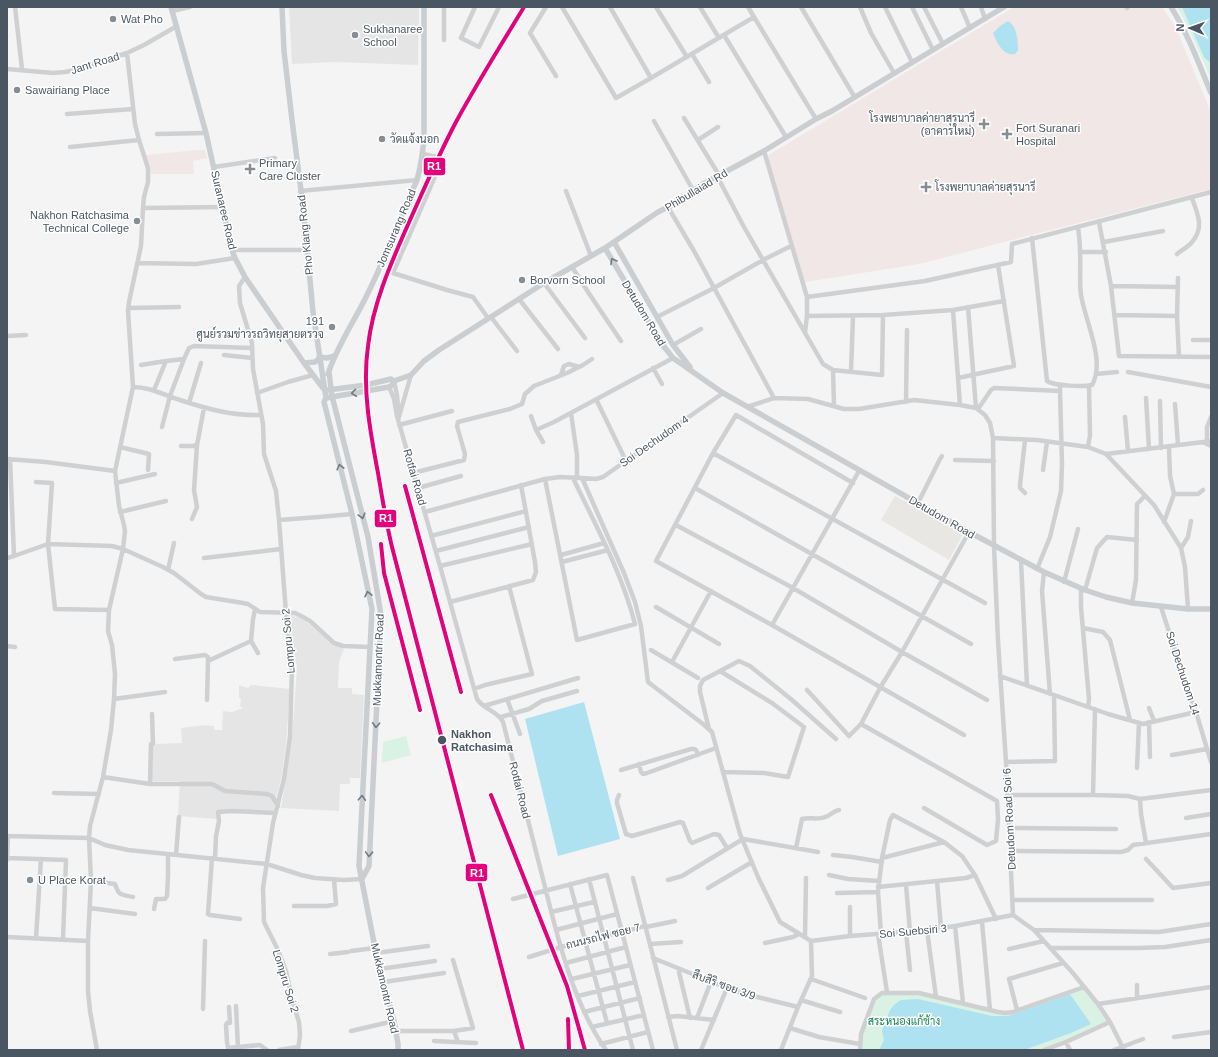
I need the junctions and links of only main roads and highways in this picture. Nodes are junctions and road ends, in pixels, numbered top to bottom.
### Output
1 (282, 7) edge
2 (424, 7) edge
3 (1004, 7) edge
4 (1171, 7) edge
5 (172, 9) edge
6 (1211, 93) edge
7 (614, 242) junction
8 (605, 248) junction
9 (658, 317) junction
10 (648, 322) junction
11 (335, 356) junction
12 (319, 358) junction
13 (304, 363) junction
14 (692, 371) junction
15 (394, 381) junction
16 (327, 390) junction
17 (329, 397) junction
18 (368, 537) junction
19 (357, 539) junction
20 (1211, 609) edge
21 (379, 644) junction
22 (370, 646) junction
23 (362, 879) junction
24 (398, 1050) edge

1 - 12 main road, Pho Klang Road
2 - 11 main road, Jomsurang Road
3 - 7 main road, Phibullaiad Rd
4 - 6 main road
5 - 13 main road, Suranaree Road
7 - 8 main road, Phibullaiad Rd
7 - 9 main road, Detudom Road
10 -> 8 main road, Detudom Road
8 - 15 main road, Phibullaiad Rd
9 - 10 main road
9 - 14 main road, Detudom Road
10 - 14 main road, Detudom Road
11 - 12 main road
11 - 16 main road, Jomsurang Road
12 - 13 main road
12 - 16 main road, Pho Klang Road
13 - 16 main road, Suranaree Road
14 - 20 main road, Detudom Road
15 - 16 main road, Phibullaiad Rd
15 -> 17 main road
16 - 17 main road, Pho Klang Road
17 -> 18 main road, Mukkamontri Road
19 -> 17 main road, Mukkamontri Road
18 - 19 main road
18 - 21 main road, Mukkamontri Road
22 -> 19 main road, Mukkamontri Road
21 - 22 main road
21 -> 23 main road, Mukkamontri Road
23 -> 22 main road, Mukkamontri Road
23 - 24 main road, Mukkamontri Road

